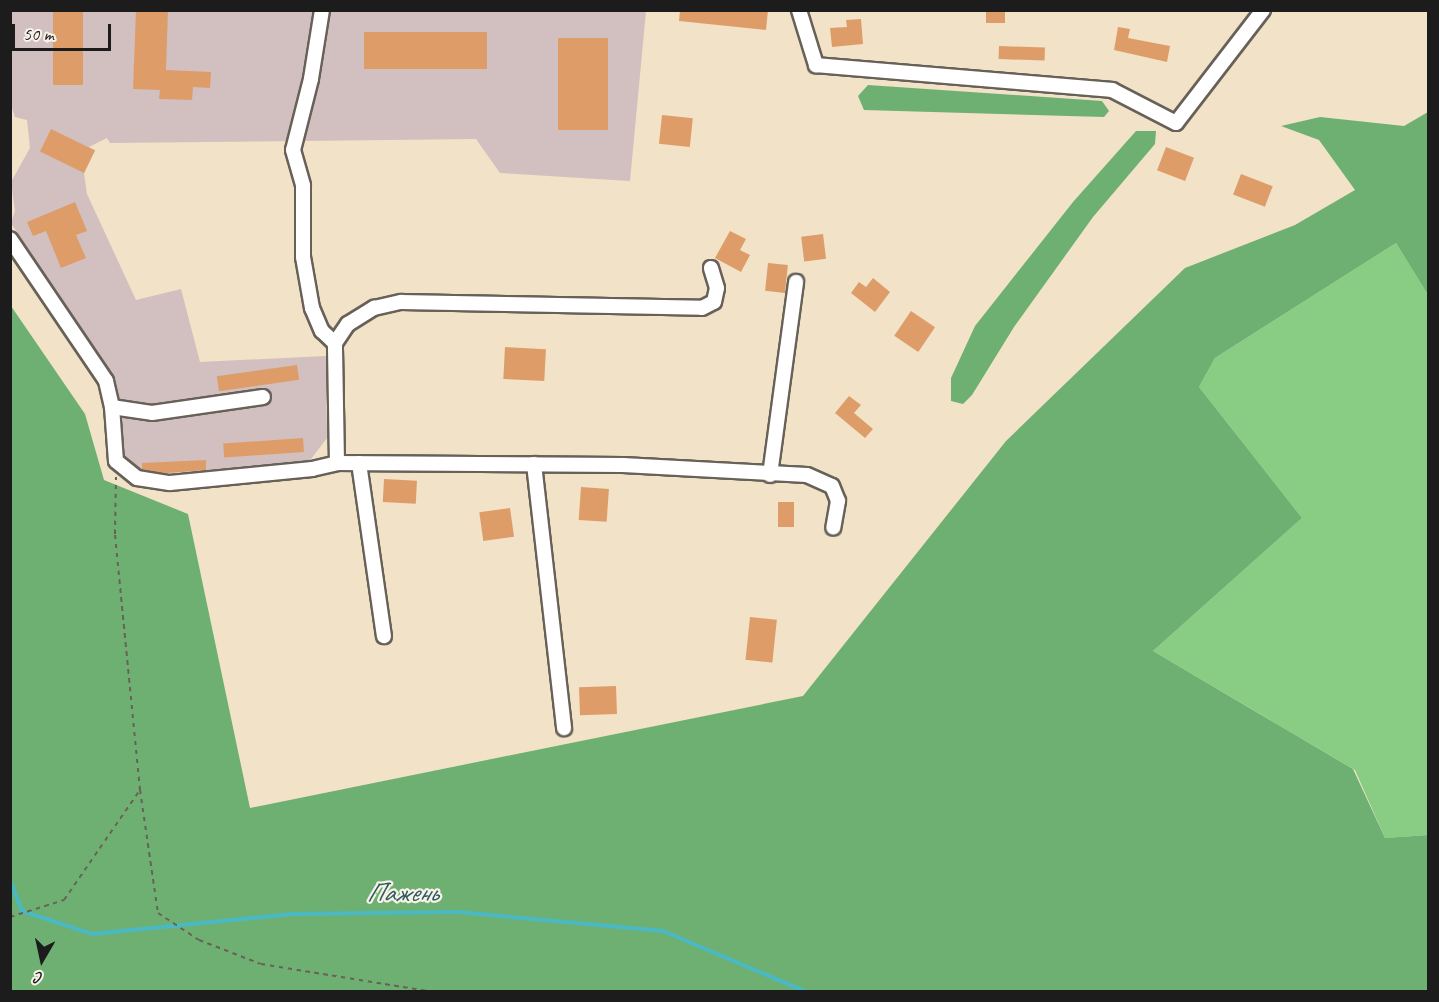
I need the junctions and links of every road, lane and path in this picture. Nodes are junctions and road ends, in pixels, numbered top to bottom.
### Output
1 (322, 10) edge
2 (799, 10) edge
3 (1263, 10) edge
4 (10, 238) edge
5 (711, 268) dead end
6 (796, 282) dead end
7 (335, 343) junction
8 (263, 397) dead end
9 (112, 407) junction
10 (116, 461) junction
11 (337, 463) junction
12 (359, 463) junction
13 (534, 464) junction
14 (770, 475) junction
15 (833, 528) dead end
16 (384, 636) dead end
17 (564, 728) dead end
18 (140, 790) junction
19 (10, 917) edge
20 (434, 992) edge

1 - 7 street
2 - 3 street
4 - 9 street
5 - 7 street
6 - 14 street
7 - 11 street
8 - 9 street
9 - 10 street
10 - 11 street
10 - 18 path
11 - 12 street
12 - 13 street
12 - 16 street
13 - 14 street
13 - 17 street
14 - 15 street
18 - 19 path
18 - 20 path

